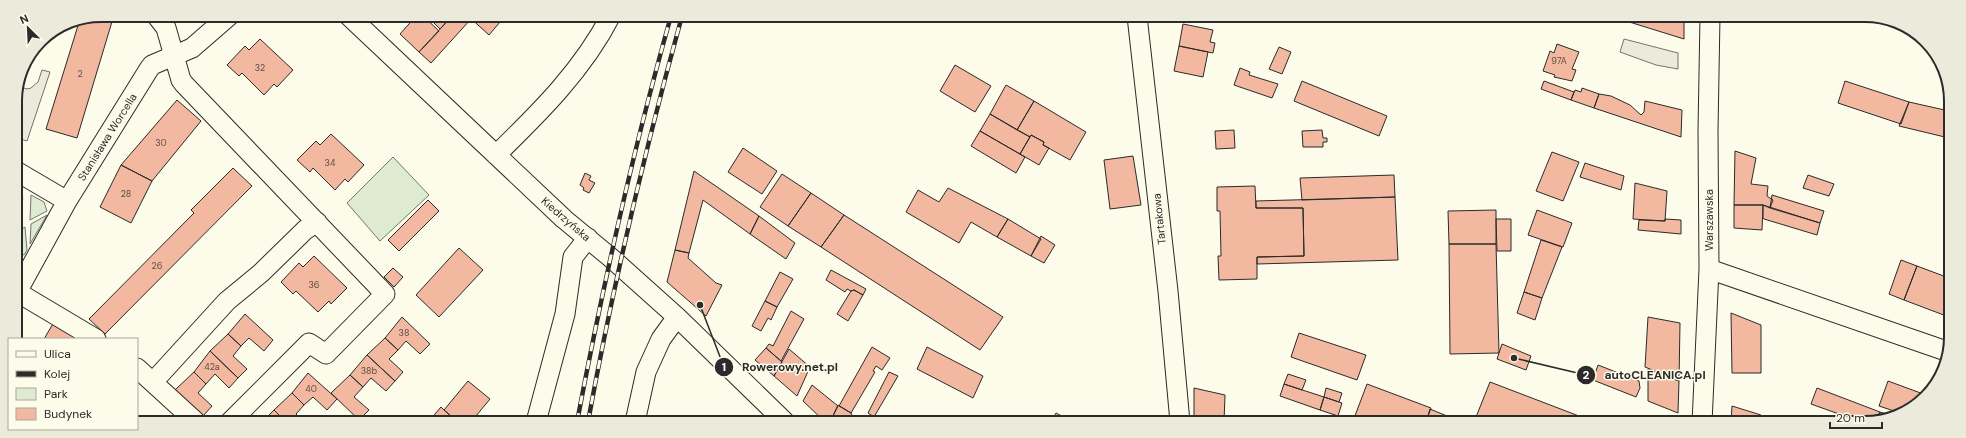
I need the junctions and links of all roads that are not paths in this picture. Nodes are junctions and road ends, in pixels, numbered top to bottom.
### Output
1 (161, 22) edge
2 (222, 22) edge
3 (355, 22) edge
4 (607, 22) edge
5 (1138, 22) edge
6 (1710, 22) edge
7 (174, 56) junction
8 (496, 155) junction
9 (22, 175) edge
10 (67, 201) junction
11 (317, 222) junction
12 (588, 238) junction
13 (1709, 269) junction
14 (22, 284) edge
15 (22, 296) edge
16 (677, 317) junction
17 (94, 338) edge
18 (1943, 350) edge
19 (138, 369) edge
20 (153, 382) junction
21 (189, 416) edge
22 (236, 416) edge
23 (538, 416) edge
24 (636, 416) edge
25 (779, 416) edge
26 (1179, 416) edge
27 (1702, 416) edge

1 - 7 street
2 - 7 street, Stanisława Worcella
3 - 8 street, Kiedrzyńska
4 - 8 street
5 - 26 street, Tartakowa
6 - 13 street, Warszawska
7 - 10 street, Stanisława Worcella
7 - 11 street
8 - 12 street, Kiedrzyńska
9 - 10 street
10 - 14 street, Stanisława Worcella
11 - 20 street
11 - 22 street
12 - 16 street, Kiedrzyńska
12 - 23 street
13 - 18 street
13 - 27 street, Warszawska
15 - 17 street, Stanisława Worcella
16 - 24 street
16 - 25 street, Kiedrzyńska
19 - 20 street
20 - 21 street

